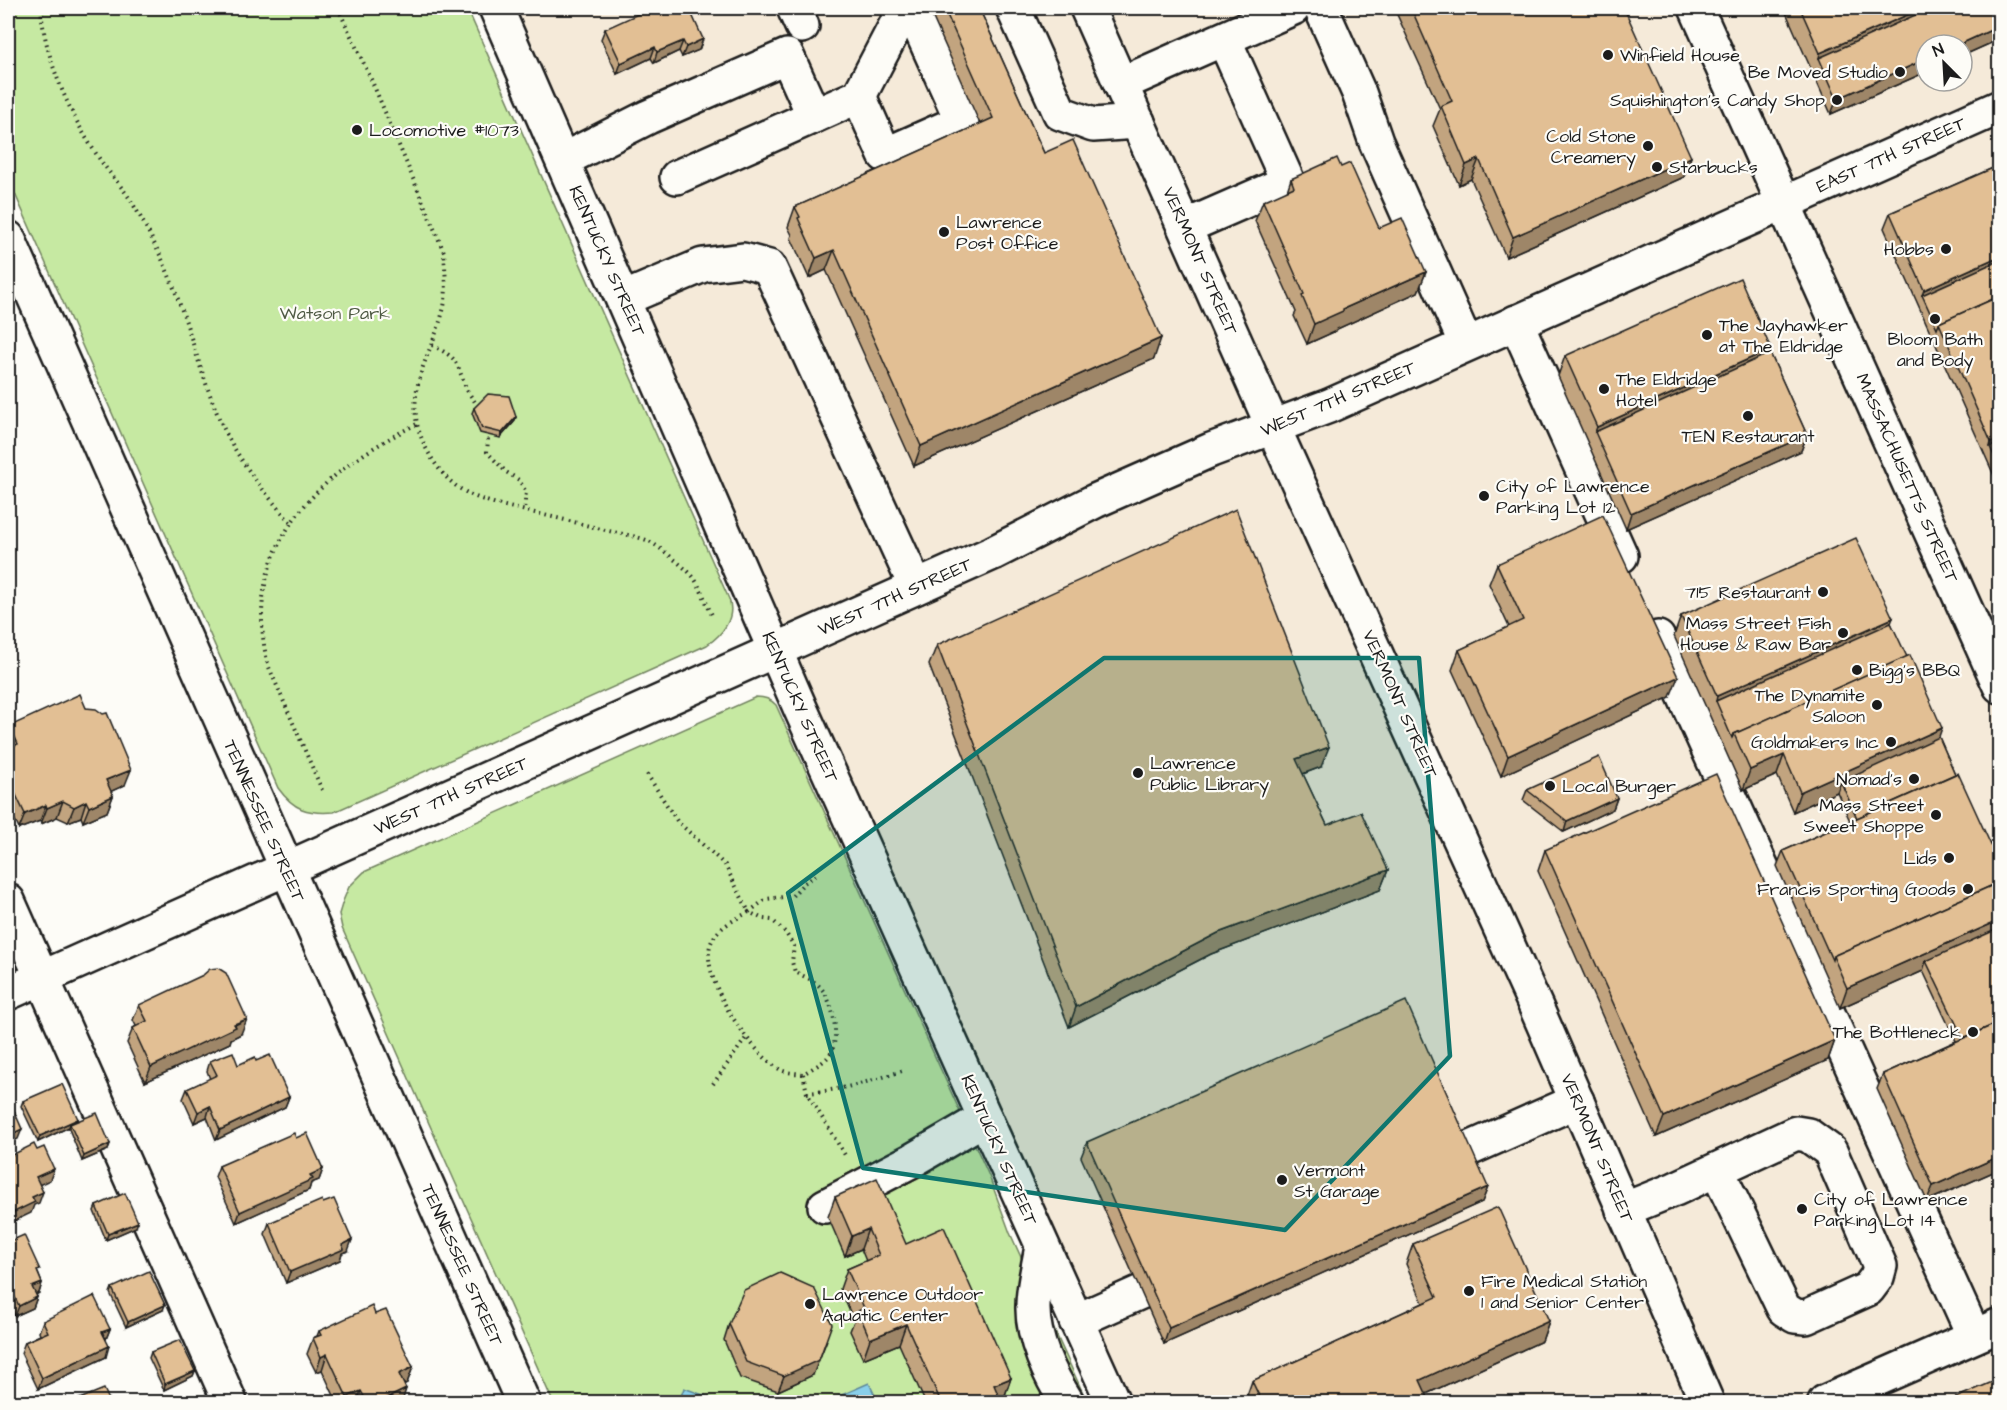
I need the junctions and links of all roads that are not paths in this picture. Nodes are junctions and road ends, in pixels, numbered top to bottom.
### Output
1 (496, 8) edge
2 (905, 8) edge
3 (911, 8) edge
4 (1013, 8) edge
5 (1087, 8) edge
6 (1293, 8) edge
7 (1322, 8) edge
8 (1696, 8) edge
9 (1224, 39) junction
10 (1121, 84) junction
11 (859, 96) junction
12 (2000, 107) edge
13 (814, 116) junction
14 (1138, 122) junction
15 (562, 160) junction
16 (677, 177) dead end
17 (1783, 203) junction
18 (1185, 227) junction
19 (8, 238) edge
20 (623, 299) junction
21 (1515, 322) junction
22 (1466, 344) junction
23 (1273, 427) junction
24 (1634, 584) edge
25 (916, 587) junction
26 (1648, 616) edge
27 (775, 650) junction
28 (2000, 686) edge
29 (286, 870) junction
30 (8, 901) edge
31 (42, 978) junction
32 (8, 993) edge
33 (1577, 1101) junction
34 (985, 1118) junction
35 (1461, 1153) edge
36 (1717, 1170) junction
37 (825, 1206) dead end
38 (1623, 1210) junction
39 (1042, 1246) junction
40 (1141, 1292) edge
41 (1076, 1321) junction
42 (1987, 1331) edge
43 (230, 1402) edge
44 (523, 1402) edge
45 (1067, 1402) edge
46 (1113, 1402) edge
47 (1707, 1402) edge
48 (1825, 1402) edge

1 - 15 street, KENTUCKY STREET
2 - 11 street
3 - 11 street
4 - 14 street
5 - 10 street, VERMONT STREET
6 - 9 street
7 - 22 street
8 - 17 street, MASSACHUSETTS STREET
9 - 10 street
9 - 18 street
10 - 14 street, VERMONT STREET
11 - 13 street
12 - 17 street, EAST 7TH STREET
13 - 15 street
13 - 16 street
14 - 18 street, VERMONT STREET
15 - 20 street, KENTUCKY STREET
17 - 21 street, WEST 7TH STREET
17 - 28 street, MASSACHUSETTS STREET
18 - 23 street, VERMONT STREET
19 - 29 street, TENNESSEE STREET
20 - 25 street
20 - 27 street, KENTUCKY STREET
21 - 22 street, WEST 7TH STREET
21 - 24 street
22 - 23 street, WEST 7TH STREET
23 - 25 street, WEST 7TH STREET
23 - 33 street, VERMONT STREET
25 - 27 street, WEST 7TH STREET
26 - 42 street
27 - 29 street, WEST 7TH STREET
27 - 34 street, KENTUCKY STREET
29 - 31 street, WEST 7TH STREET
29 - 44 street, TENNESSEE STREET
30 - 31 street
31 - 32 street, WEST 7TH STREET
31 - 43 street
33 - 35 street
33 - 38 street, VERMONT STREET
34 - 37 street
34 - 39 street, KENTUCKY STREET
36 - 36 street
36 - 38 street
38 - 47 street, VERMONT STREET
39 - 41 street, KENTUCKY STREET
39 - 45 street
40 - 41 street
41 - 46 street, KENTUCKY STREET
42 - 48 street

